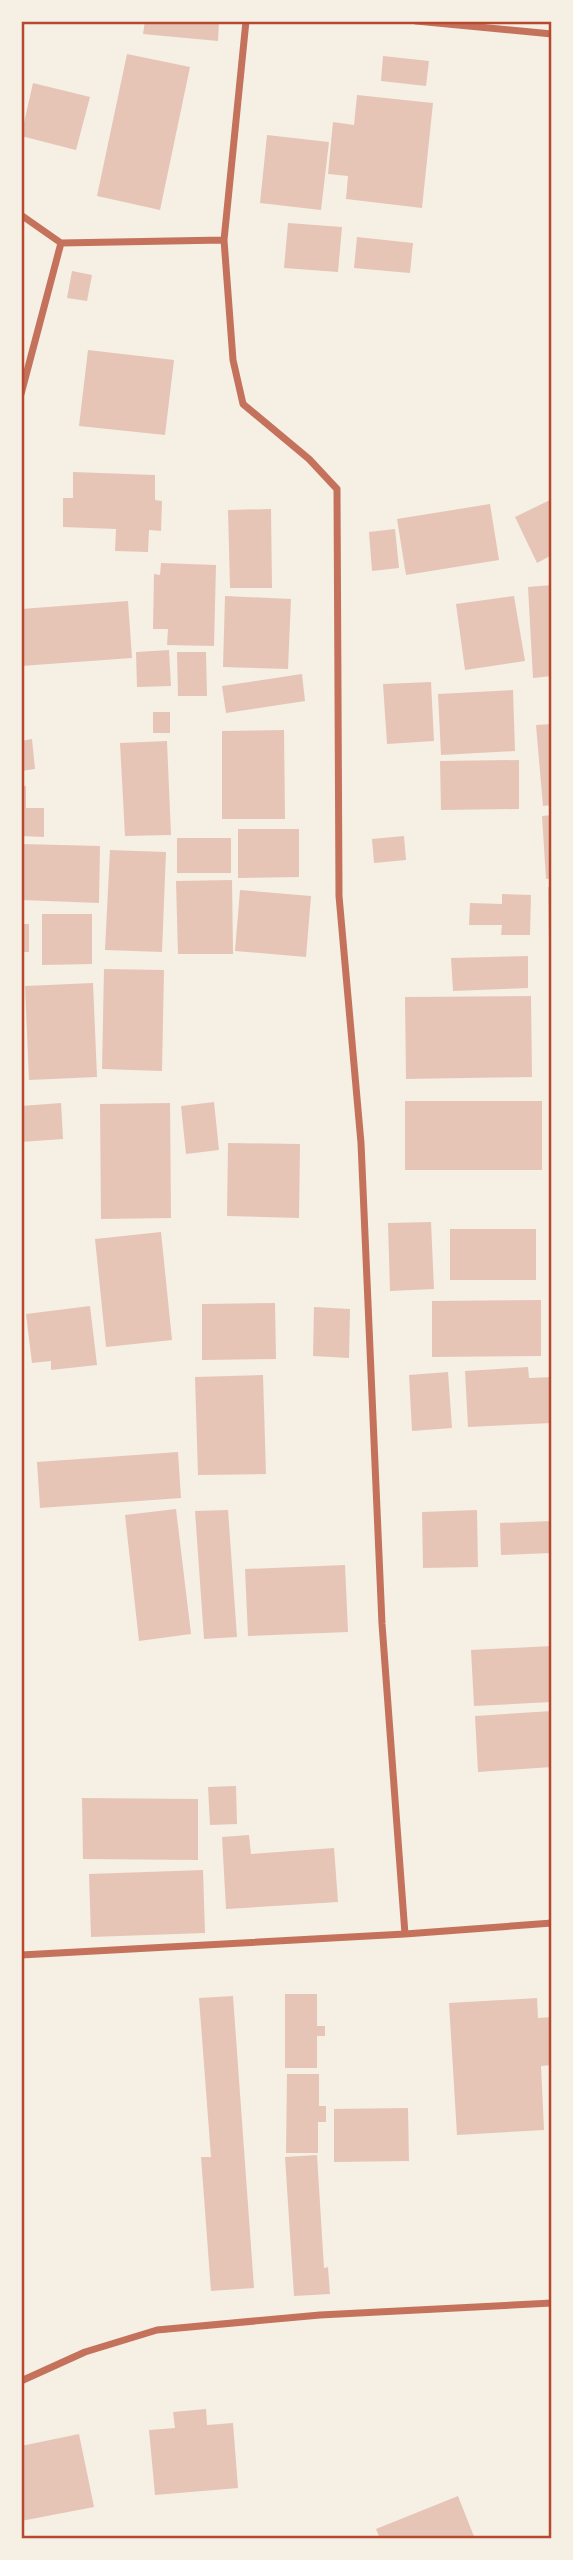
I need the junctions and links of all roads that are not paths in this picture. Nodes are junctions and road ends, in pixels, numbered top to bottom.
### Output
1 (246, 21) edge
2 (416, 21) edge
3 (552, 34) edge
4 (21, 215) edge
5 (224, 240) junction
6 (61, 243) junction
7 (21, 394) edge
8 (552, 1923) edge
9 (405, 1934) junction
10 (21, 1955) edge
11 (552, 2303) edge
12 (21, 2381) edge

1 - 5 street
2 - 3 street
4 - 6 street
5 - 6 street
5 - 9 street
6 - 7 street
8 - 9 street
9 - 10 street
11 - 12 street

